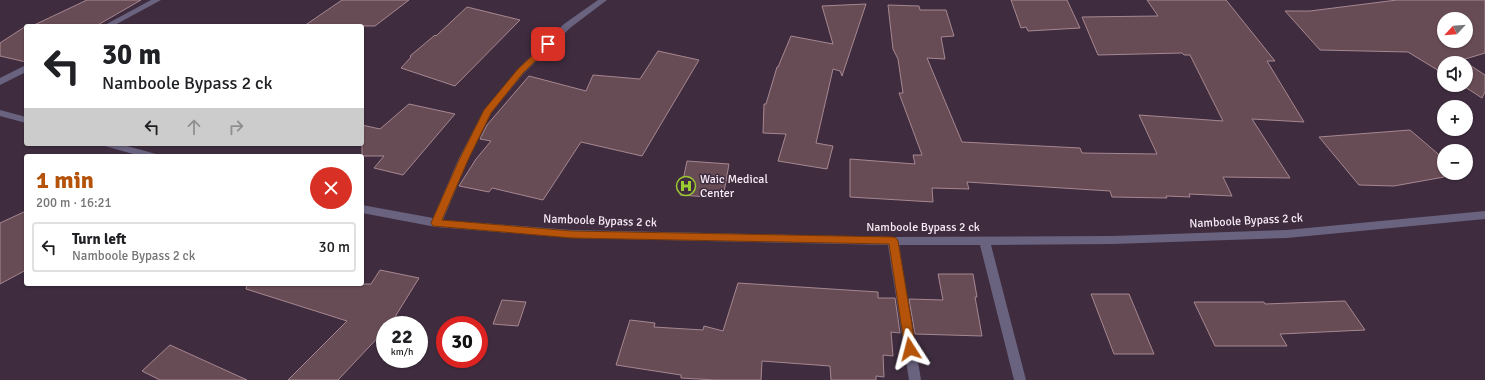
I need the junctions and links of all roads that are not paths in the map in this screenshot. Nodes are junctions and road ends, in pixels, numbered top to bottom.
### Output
1 (157, 0) edge
2 (603, 0) edge
3 (111, 24) edge
4 (24, 69) edge
5 (0, 82) edge
6 (0, 113) edge
7 (24, 119) edge
8 (116, 146) edge
9 (146, 154) edge
10 (364, 209) edge
11 (1485, 215) edge
12 (436, 223) junction
13 (984, 240) junction
14 (893, 241) junction
15 (915, 380) edge
16 (1020, 380) edge

1 - 3 street
2 - 12 street
4 - 5 street
6 - 7 street
8 - 9 street
10 - 12 street, Namboole Bypass 2 ck
11 - 13 street, Namboole Bypass 2 ck
12 - 14 street, Namboole Bypass 2 ck
13 - 14 street, Namboole Bypass 2 ck
13 - 16 street
14 - 15 street

